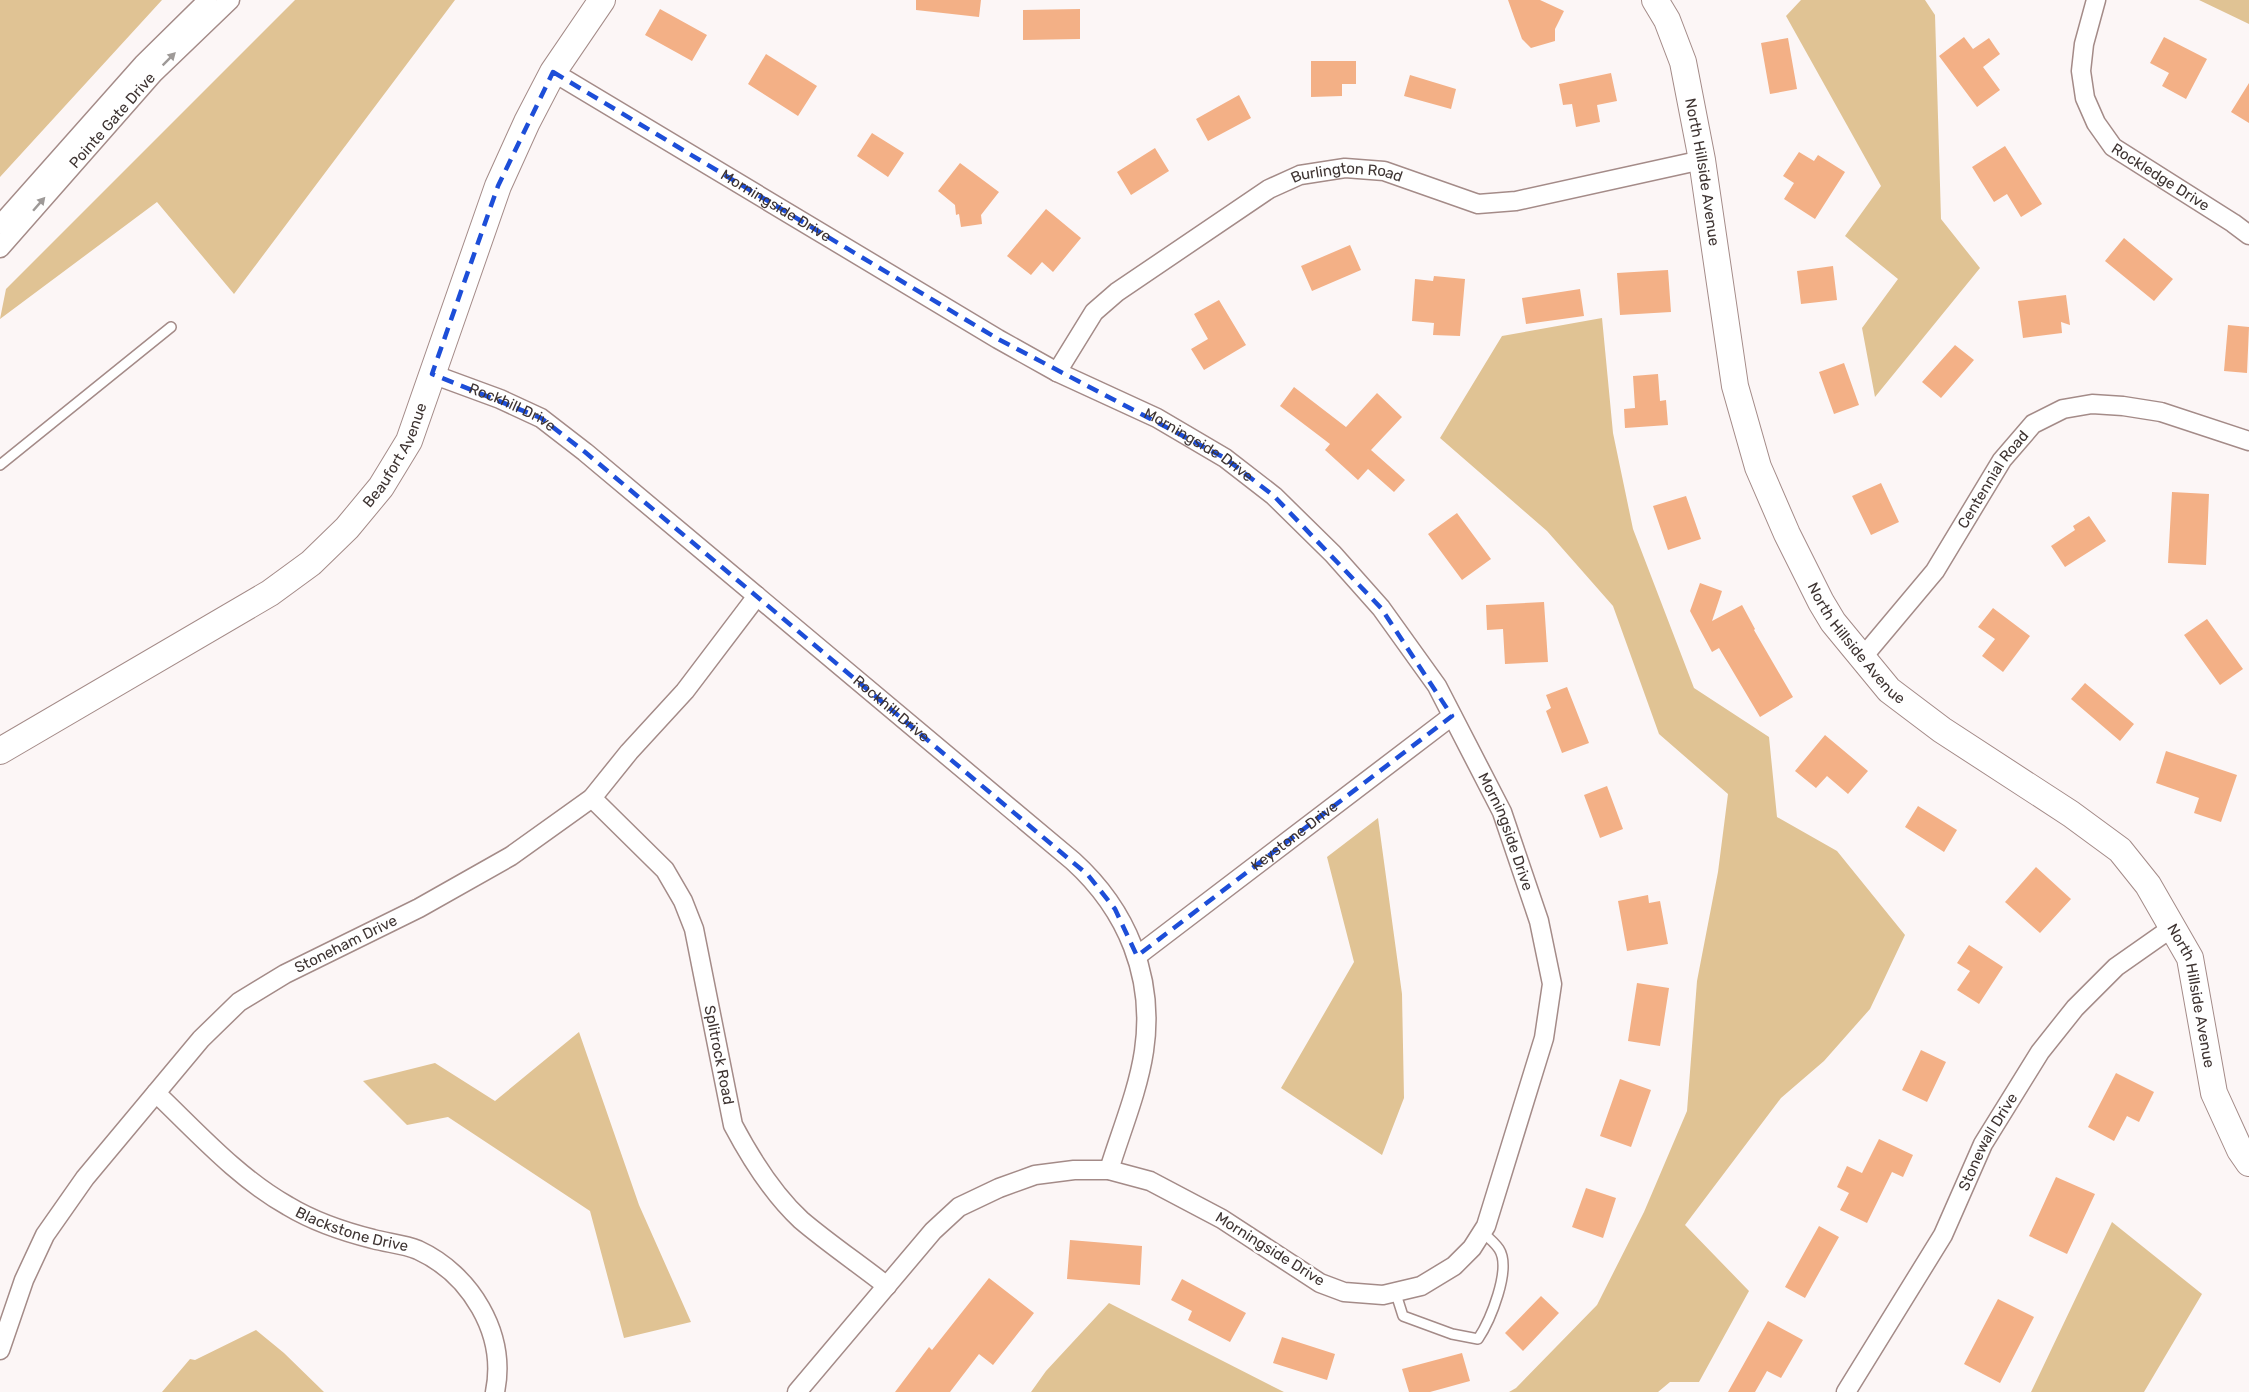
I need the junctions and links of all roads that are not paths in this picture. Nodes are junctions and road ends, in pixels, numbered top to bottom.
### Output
1 (208, 0) edge
2 (230, 0) edge
3 (1655, 0) edge
4 (2096, 0) edge
5 (593, 4) edge
6 (553, 72) junction
7 (1702, 160) junction
8 (0, 225) edge
9 (2249, 235) edge
10 (0, 248) edge
11 (171, 327) dead end
12 (1057, 372) junction
13 (432, 374) junction
14 (2249, 441) edge
15 (0, 465) edge
16 (757, 596) junction
17 (1862, 658) junction
18 (1452, 716) junction
19 (0, 751) edge
20 (592, 798) junction
21 (2173, 927) junction
22 (1137, 956) junction
23 (156, 1093) junction
24 (2249, 1163) edge
25 (1108, 1170) junction
26 (1482, 1232) junction
27 (887, 1286) junction
28 (1396, 1293) junction
29 (0, 1350) edge
30 (495, 1392) edge
31 (797, 1392) edge
32 (1846, 1392) edge

1 - 8 street, Pointe Gate Drive
10 -> 2 street, Pointe Gate Drive
3 - 7 street, North Hillside Avenue
4 - 9 street, Rockledge Drive
5 - 6 street, Beaufort Avenue
6 - 12 street, Morningside Drive
6 - 13 street, Beaufort Avenue
7 - 12 street, Burlington Road
7 - 17 street, North Hillside Avenue
11 - 15 lane
12 - 18 street, Morningside Drive
13 - 16 street, Rockhill Drive
13 - 19 street, Beaufort Avenue
14 - 17 street, Centennial Road
16 - 20 street, Stoneham Drive
16 - 22 street, Rockhill Drive
17 - 21 street, North Hillside Avenue
18 - 22 street, Keystone Drive
18 - 26 street, Morningside Drive
20 - 23 street, Stoneham Drive
20 - 27 street, Splitrock Road
21 - 24 street, North Hillside Avenue
21 - 32 street, Stonewall Drive
22 - 25 street, Rockhill Drive
23 - 29 street, Stoneham Drive
23 - 30 street, Blackstone Drive
25 - 27 street, Morningside Drive
25 - 28 street, Morningside Drive
26 - 28 street, Morningside Drive
26 - 28 lane
27 - 31 street, Morningside Drive

